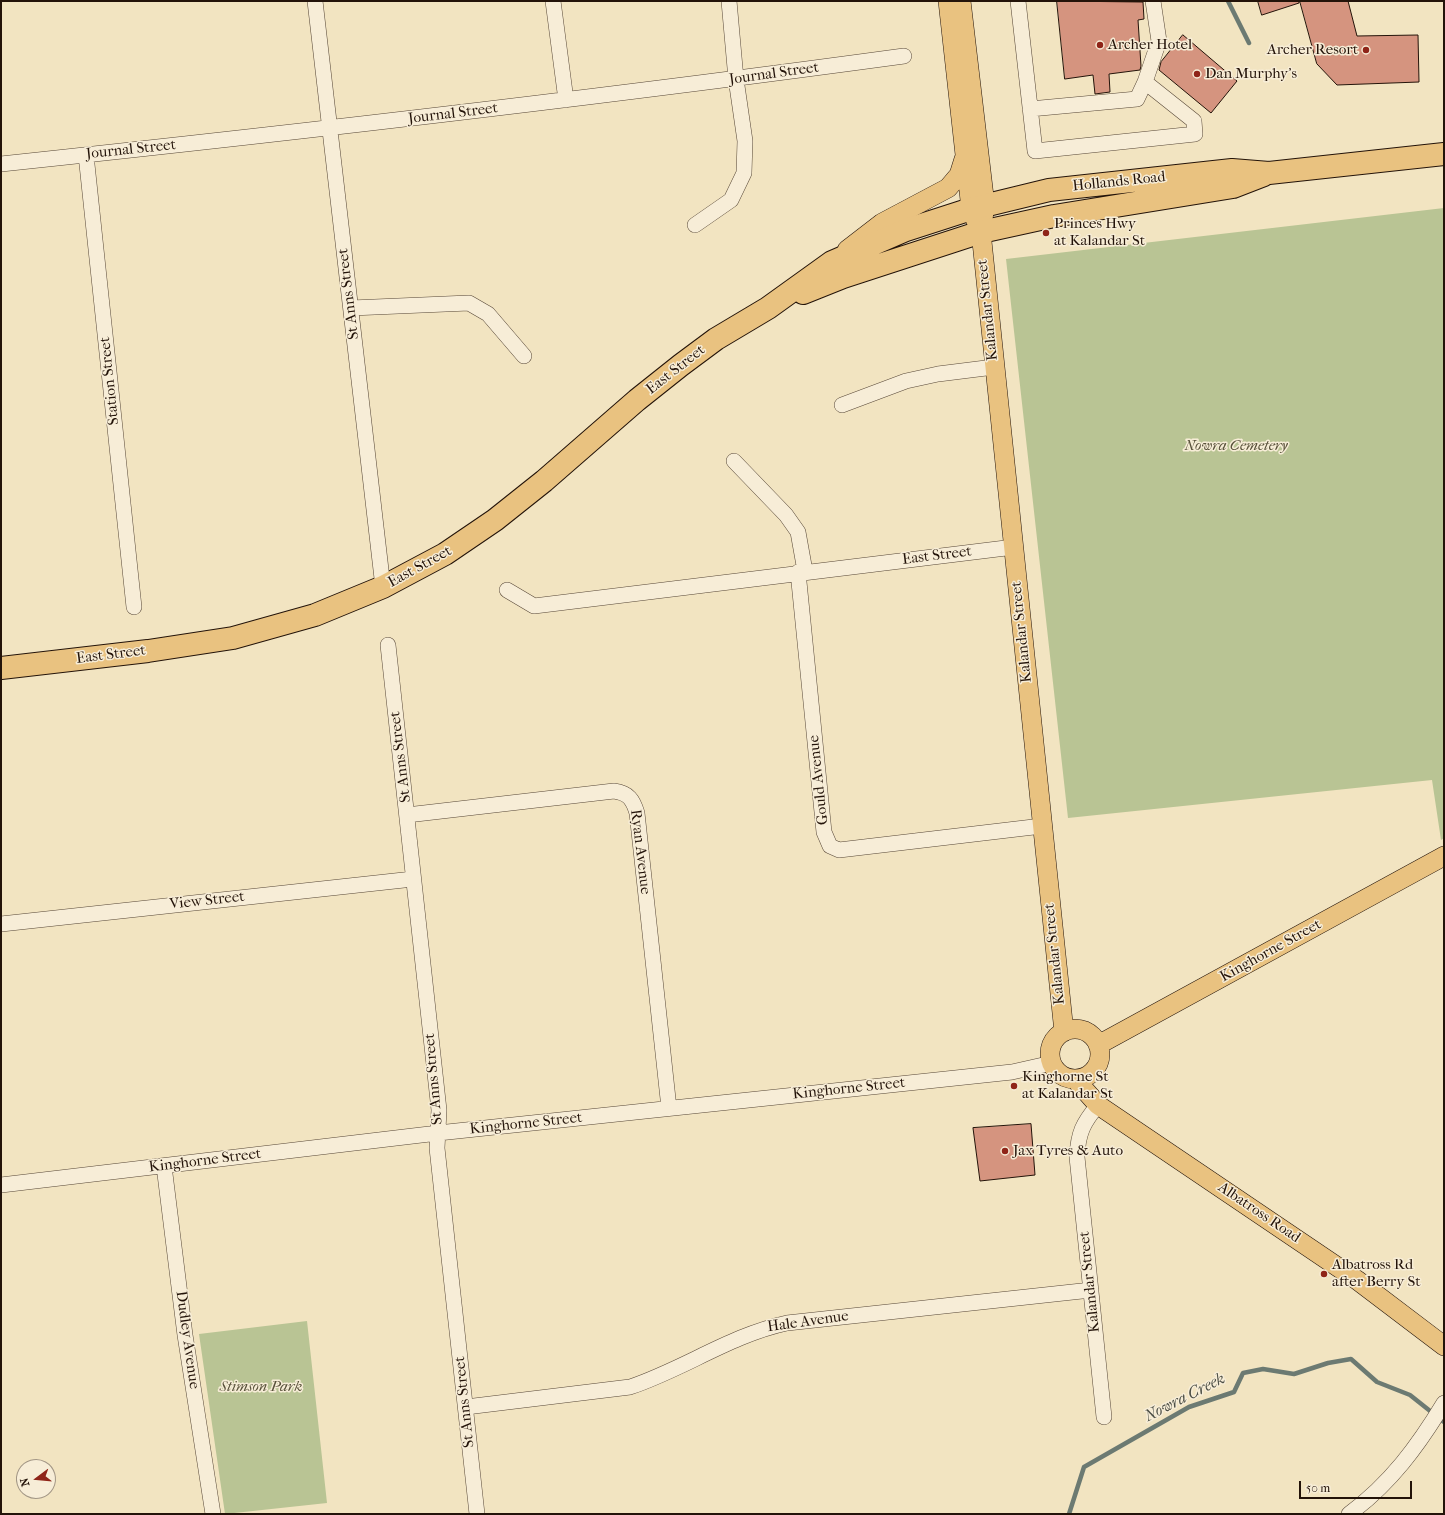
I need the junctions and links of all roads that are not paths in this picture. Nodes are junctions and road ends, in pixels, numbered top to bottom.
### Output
1 (315, 1) edge
2 (553, 1) edge
3 (730, 1) edge
4 (948, 1) edge
5 (961, 1) edge
6 (1018, 1) edge
7 (1154, 1) edge
8 (904, 56) dead end
9 (736, 79) junction
10 (1145, 82) junction
11 (566, 100) junction
12 (1030, 109) junction
13 (330, 129) junction
14 (1444, 154) edge
15 (86, 155) junction
16 (965, 156) junction
17 (1, 164) edge
18 (1268, 173) junction
19 (978, 207) junction
20 (695, 225) dead end
21 (981, 232) junction
22 (832, 262) junction
23 (351, 308) junction
24 (768, 308) junction
25 (524, 356) dead end
26 (994, 367) junction
27 (842, 405) dead end
28 (734, 461) dead end
29 (1014, 547) junction
30 (802, 572) junction
31 (383, 587) junction
32 (507, 590) dead end
33 (134, 607) dead end
34 (388, 645) dead end
35 (1, 668) edge
36 (407, 815) junction
37 (1042, 826) junction
38 (1444, 856) edge
39 (413, 879) junction
40 (1, 924) edge
41 (1064, 1032) junction
42 (1098, 1045) junction
43 (1052, 1063) junction
44 (1075, 1079) junction
45 (1098, 1105) junction
46 (669, 1108) junction
47 (438, 1133) junction
48 (164, 1166) junction
49 (1, 1185) edge
50 (1091, 1290) junction
51 (1444, 1346) edge
52 (1443, 1404) edge
53 (466, 1407) junction
54 (1104, 1417) dead end
55 (213, 1514) edge
56 (477, 1514) edge
57 (1349, 1514) edge

1 - 13 street, St Anns Street
2 - 11 street
3 - 9 street
4 - 16 main road, Kalandar Street
5 - 19 main road, Kalandar Street
6 - 12 street
7 - 10 street
8 - 9 street, Journal Street
9 - 11 street, Journal Street
9 - 20 street
10 - 12 street
10 - 12 street
11 - 13 street, Journal Street
13 - 15 street, Journal Street
13 - 23 street, St Anns Street
14 - 18 highway, Hollands Road
15 - 17 street, Journal Street
15 - 33 street, Station Street
16 - 19 main road, Kalandar Street
16 - 22 main road
18 - 19 highway, Hollands Road
18 - 21 highway, Hollands Road
19 - 21 main road, Kalandar Street
19 - 22 highway, East Street
21 - 24 highway, East Street
21 - 26 main road, Kalandar Street
22 - 24 highway, East Street
23 - 25 street
23 - 31 street, St Anns Street
24 - 31 highway, East Street
26 - 27 street
26 - 29 main road, Kalandar Street
28 - 30 street, Gould Avenue
29 - 30 street, East Street
29 - 37 main road, Kalandar Street
30 - 32 street, East Street
30 - 37 street, Gould Avenue
31 - 35 highway, East Street
34 - 36 street, St Anns Street
36 - 39 street, St Anns Street
36 - 46 street, Ryan Avenue
37 - 41 main road, Kalandar Street
38 - 42 main road, Kinghorne Street
39 - 40 street, View Street
39 - 47 street, St Anns Street
41 - 42 main road
41 - 43 main road
42 - 44 main road
43 - 44 main road
43 - 46 street, Kinghorne Street
44 - 45 main road, Albatross Road
45 - 50 street, Kalandar Street
45 - 51 main road, Albatross Road
46 - 47 street, Kinghorne Street
47 - 48 street, Kinghorne Street
47 - 53 street, St Anns Street
48 - 49 street, Kinghorne Street
48 - 55 street, Dudley Avenue
50 - 53 street, Hale Avenue
50 - 54 street, Kalandar Street
52 - 57 street
53 - 56 street, St Anns Street

